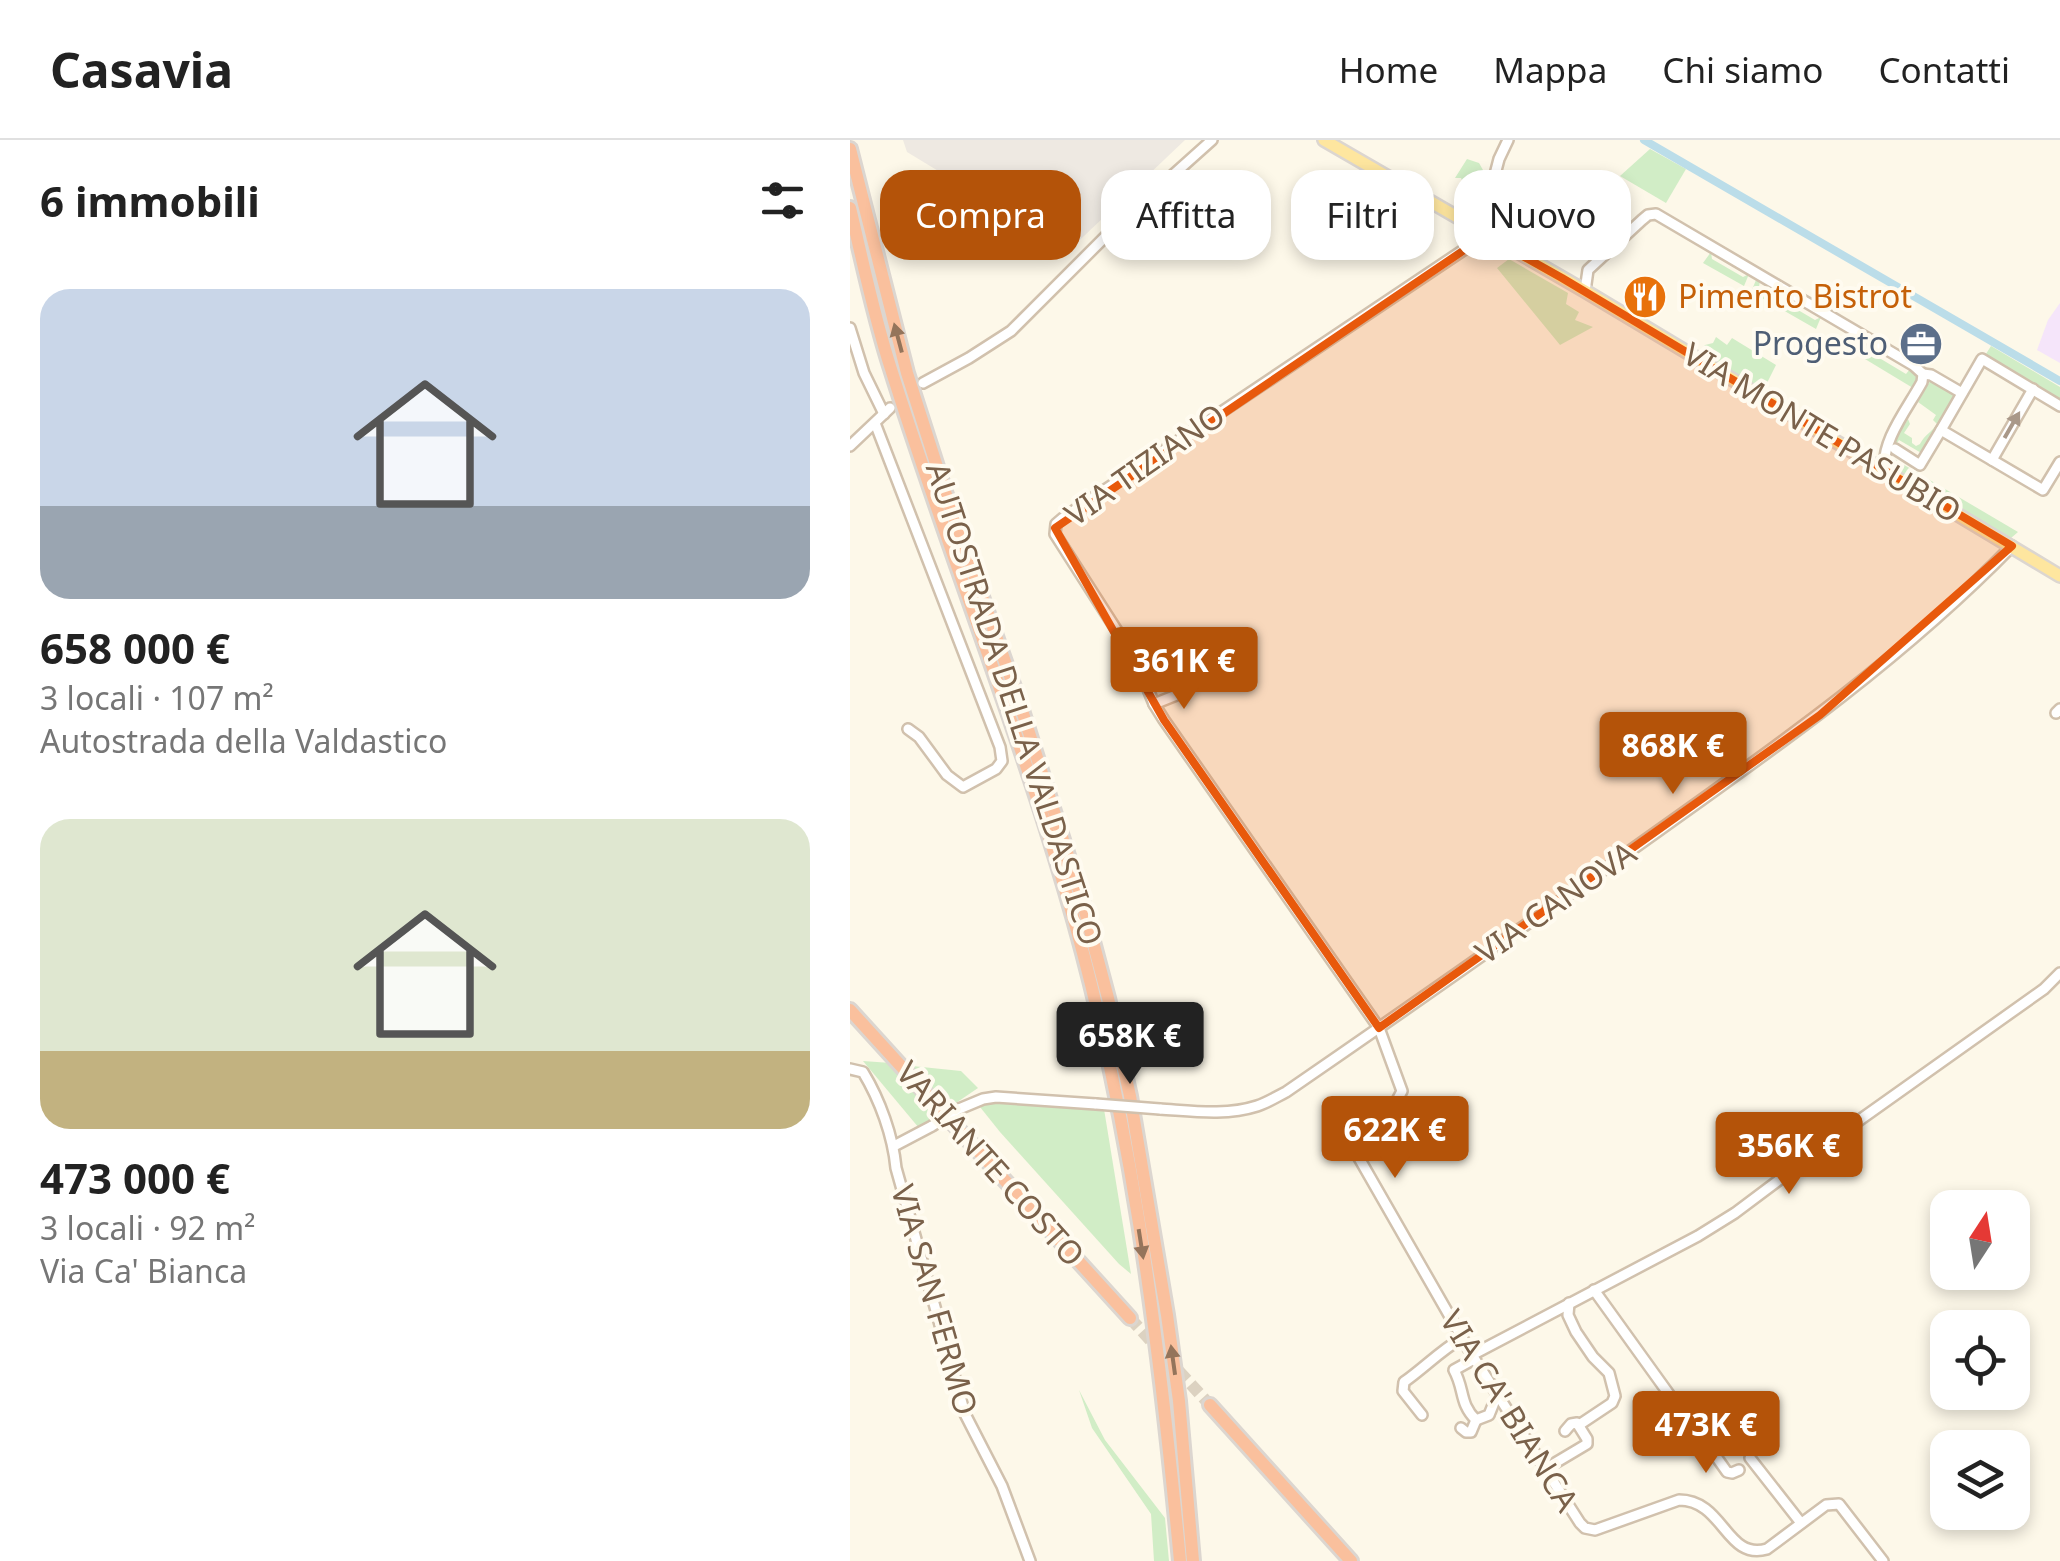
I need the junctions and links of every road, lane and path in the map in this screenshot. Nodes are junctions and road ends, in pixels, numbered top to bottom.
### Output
1 (1212, 140) edge
2 (1324, 140) edge
3 (1508, 140) edge
4 (850, 148) edge
5 (1496, 170) edge
6 (850, 208) edge
7 (1454, 217) edge
8 (1454, 257) edge
9 (1530, 260) edge
10 (1588, 270) junction
11 (1562, 278) junction
12 (1585, 291) junction
13 (850, 328) edge
14 (1923, 374) junction
15 (922, 384) tunnel mouth
16 (2033, 390) junction
17 (1962, 393) junction
18 (2060, 406) edge
19 (875, 423) junction
20 (1941, 430) junction
21 (850, 446) edge
22 (1891, 447) junction
23 (1865, 460) junction
24 (1992, 460) junction
25 (2060, 462) edge
26 (1885, 471) junction
27 (2012, 546) junction
28 (2060, 576) edge
29 (1191, 685) dead end
30 (1154, 704) junction
31 (908, 729) dead end
32 (2060, 973) edge
33 (850, 1010) edge
34 (1379, 1028) junction
35 (850, 1070) edge
36 (894, 1146) junction
37 (1594, 1290) junction
38 (1569, 1303) junction
39 (1130, 1318) tunnel mouth
40 (1462, 1338) junction
41 (1473, 1357) junction
42 (1497, 1394) junction
43 (1210, 1405) tunnel mouth
44 (1422, 1415) dead end
45 (1476, 1420) junction
46 (1579, 1425) junction
47 (1461, 1428) dead end
48 (1564, 1431) dead end
49 (1724, 1433) dead end
50 (1711, 1440) junction
51 (1750, 1458) dead end
52 (1545, 1469) junction
53 (1739, 1470) dead end
54 (1801, 1524) junction
55 (1030, 1561) edge
56 (1180, 1561) edge
57 (1193, 1561) edge
58 (1351, 1561) edge
59 (1883, 1561) edge

1 - 15 street
2 - 7 main road, VIA MONTE PASUBIO
3 - 5 street
57 -> 4 highway, AUTOSTRADA DELLA VALDASTICO
6 -> 56 highway, AUTOSTRADA DELLA VALDASTICO
8 - 30 street, VIA TIZIANO
9 - 11 main road, VIA MONTE PASUBIO
10 - 11 street
10 - 12 street
10 - 14 street
11 - 12 main road, VIA MONTE PASUBIO
12 - 23 main road, VIA MONTE PASUBIO
13 - 19 street
14 - 17 street
14 - 22 street
16 - 17 street
16 - 18 street
24 -> 16 street
17 - 20 street
19 - 21 street
19 - 31 street
20 - 22 street
20 - 24 street
22 - 23 street
22 - 26 street
23 - 26 main road, VIA MONTE PASUBIO
24 - 25 street
26 - 27 main road, VIA MONTE PASUBIO
27 - 28 main road, VIA MONTE PASUBIO
27 - 34 street, VIA CANOVA
29 - 30 street
30 - 34 street, VIA TIZIANO
32 - 37 street
33 - 39 highway, VARIANTE COSTO
34 - 36 street, VIA CANOVA, bridge
34 - 40 street, VIA CA' BIANCA
35 - 36 street, VIA SAN FERMO
36 - 55 street, VIA SAN FERMO
37 - 38 street
37 - 50 street
38 - 41 street
38 - 46 street
40 - 41 street, VIA CA' BIANCA
40 - 44 street
41 - 42 street, VIA CA' BIANCA
41 - 45 street
42 - 45 street
42 - 52 street, VIA CA' BIANCA
43 - 58 highway
45 - 47 street
46 - 48 street
46 - 52 street
49 - 50 street
50 - 53 street
51 - 54 street
52 - 54 street, VIA CA' BIANCA
54 - 59 street, VIA CA' BIANCA

